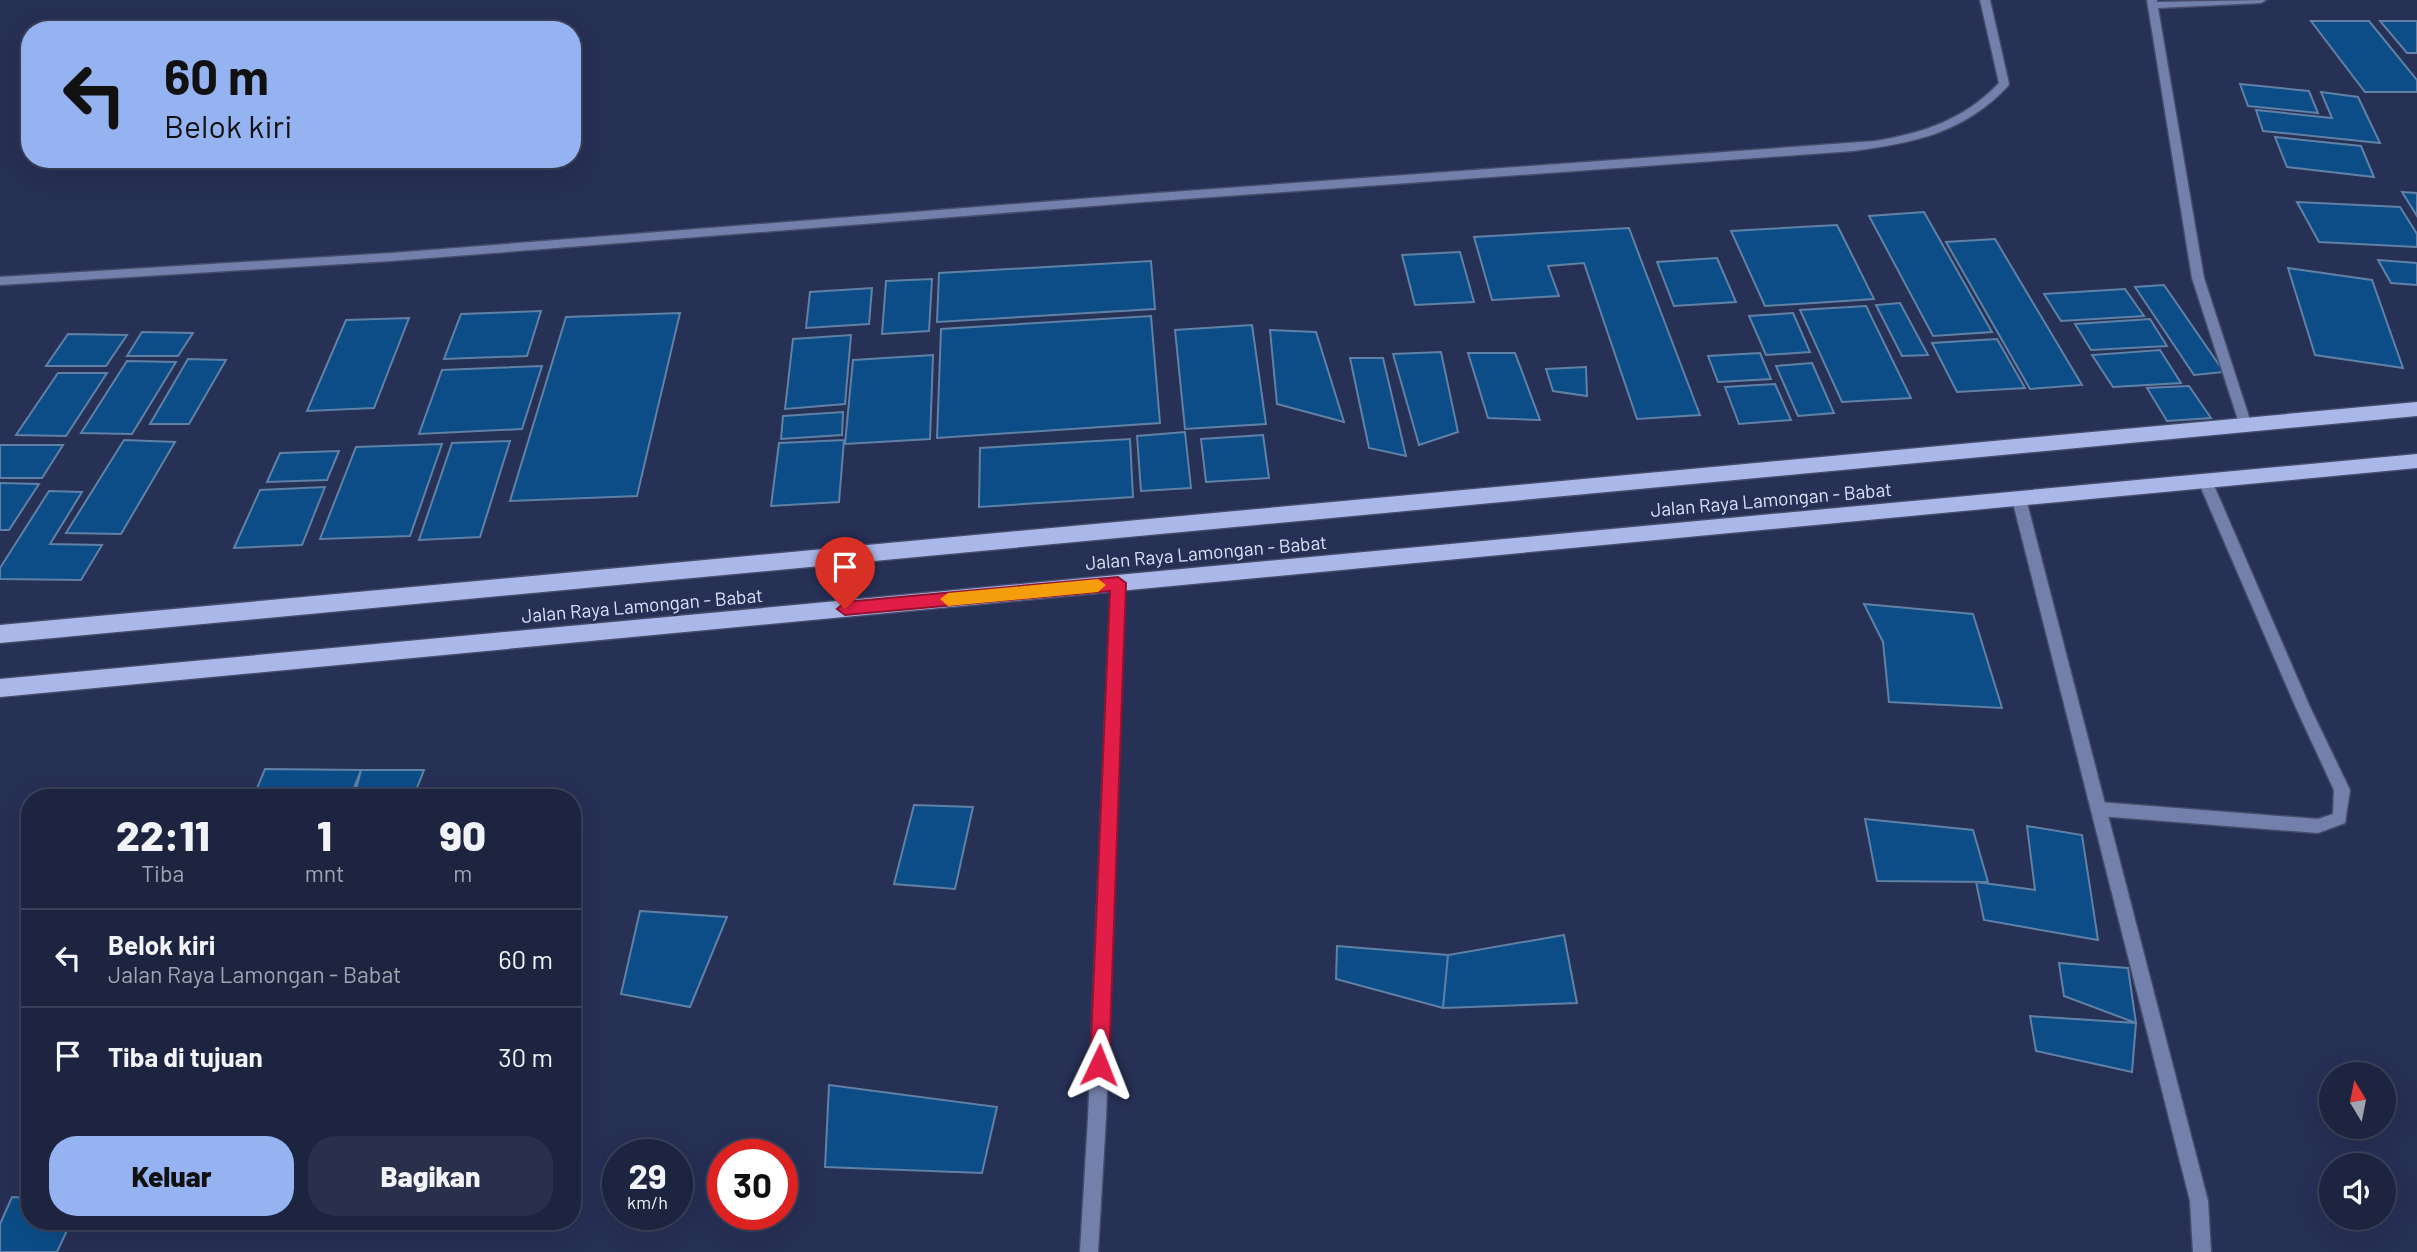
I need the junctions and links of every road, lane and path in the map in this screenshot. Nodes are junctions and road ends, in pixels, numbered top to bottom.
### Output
1 (1985, 0) edge
2 (2261, 0) edge
3 (2152, 3) edge
4 (0, 281) edge
5 (2417, 409) edge
6 (2245, 423) junction
7 (2417, 461) edge
8 (2206, 481) junction
9 (2019, 499) junction
10 (1118, 583) junction
11 (0, 634) edge
12 (0, 688) edge
13 (2099, 809) junction
14 (1089, 1252) edge
15 (2202, 1252) edge

1 - 4 street
2 - 3 street
3 - 6 street
5 - 6 highway, Jalan Raya Lamongan - Babat
6 - 11 highway, Jalan Raya Lamongan - Babat
7 - 8 highway, Jalan Raya Lamongan - Babat
8 - 9 highway, Jalan Raya Lamongan - Babat
8 - 13 street
9 - 10 highway, Jalan Raya Lamongan - Babat
9 - 13 street
10 - 12 highway, Jalan Raya Lamongan - Babat
10 - 14 street
13 - 15 street

